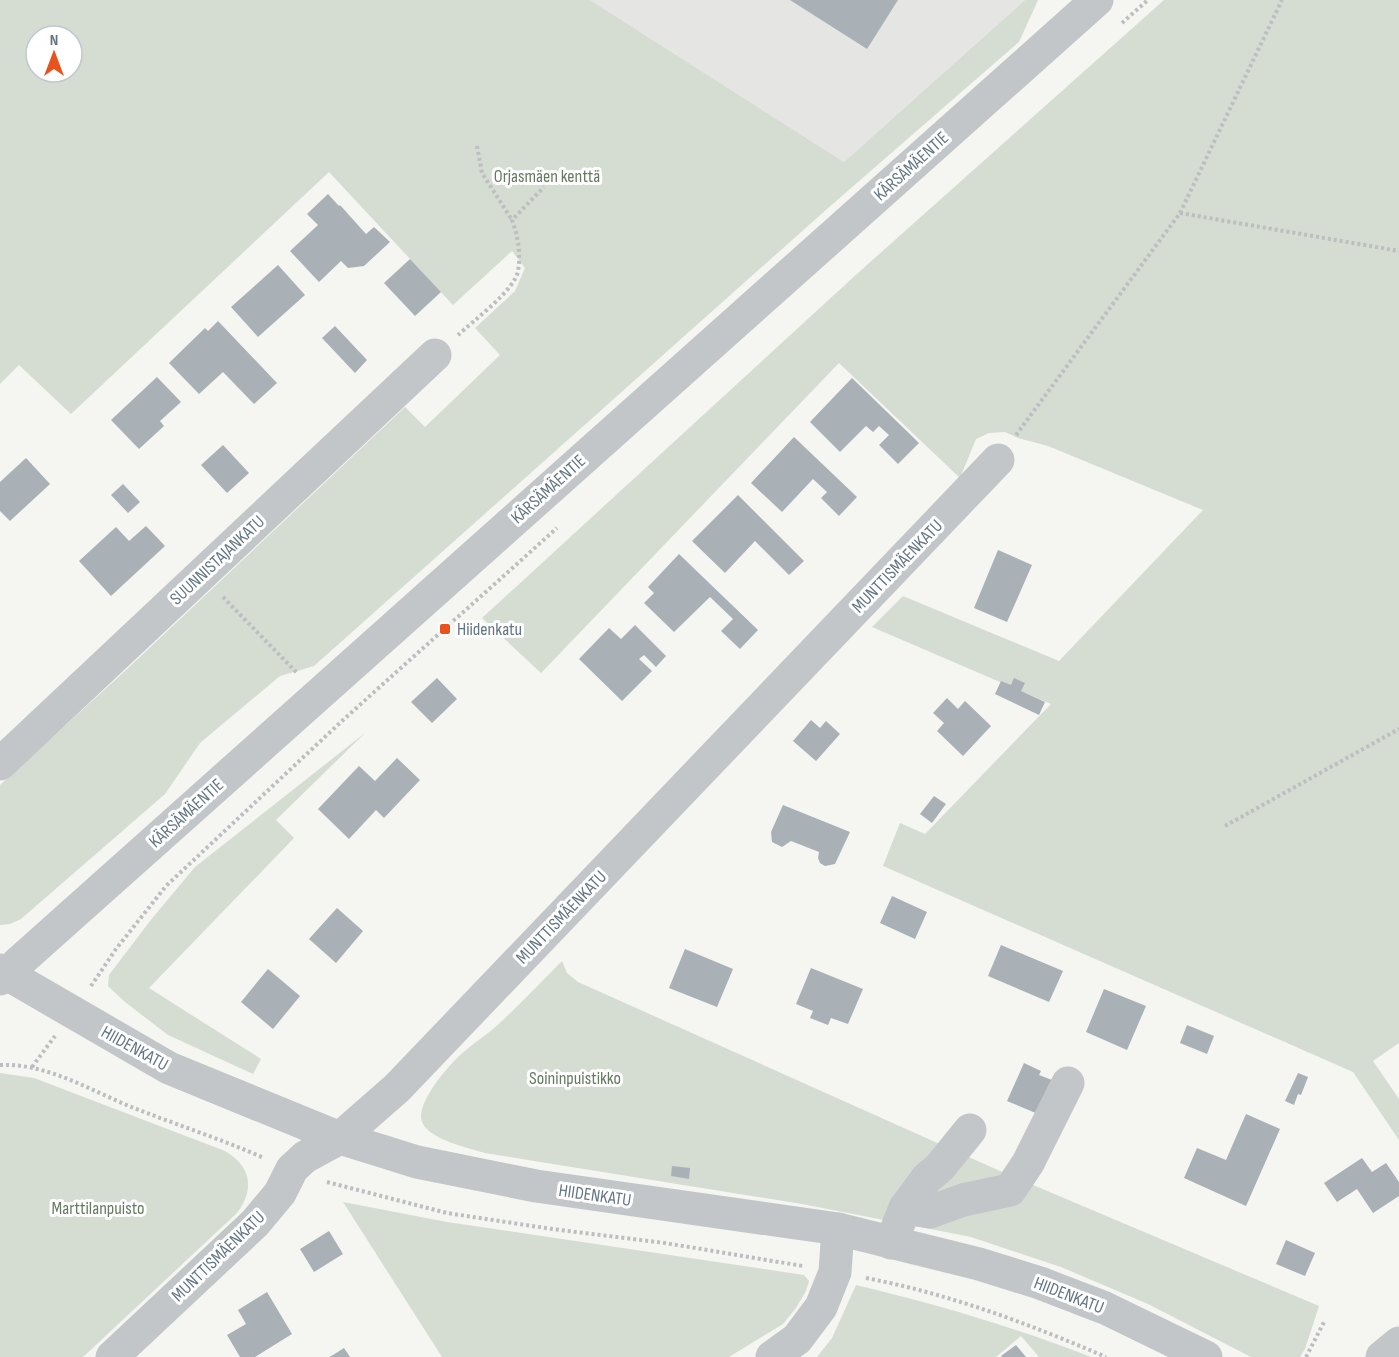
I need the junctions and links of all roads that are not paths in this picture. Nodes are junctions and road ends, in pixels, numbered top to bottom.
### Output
1 (1098, 0) edge
2 (435, 355) road end
3 (998, 460) road end
4 (0, 764) edge
5 (2, 974) edge
6 (1068, 1083) dead end
7 (970, 1130) dead end
8 (340, 1138) junction
9 (905, 1208) junction
10 (838, 1229) junction
11 (891, 1243) junction
12 (1399, 1343) edge
13 (112, 1357) edge
14 (772, 1357) edge
15 (1206, 1357) edge
16 (1382, 1357) edge

1 - 5 street, KÄRSÄMÄENTIE
2 - 4 street, SUUNNISTAJANKATU
3 - 8 street, MUNTTISMÄENKATU
5 - 8 street, HIIDENKATU
6 - 9 street
7 - 9 street
8 - 10 street, HIIDENKATU
8 - 13 street, MUNTTISMÄENKATU
9 - 11 street
10 - 11 street, HIIDENKATU
10 - 14 street
11 - 15 street, HIIDENKATU
12 - 16 street

